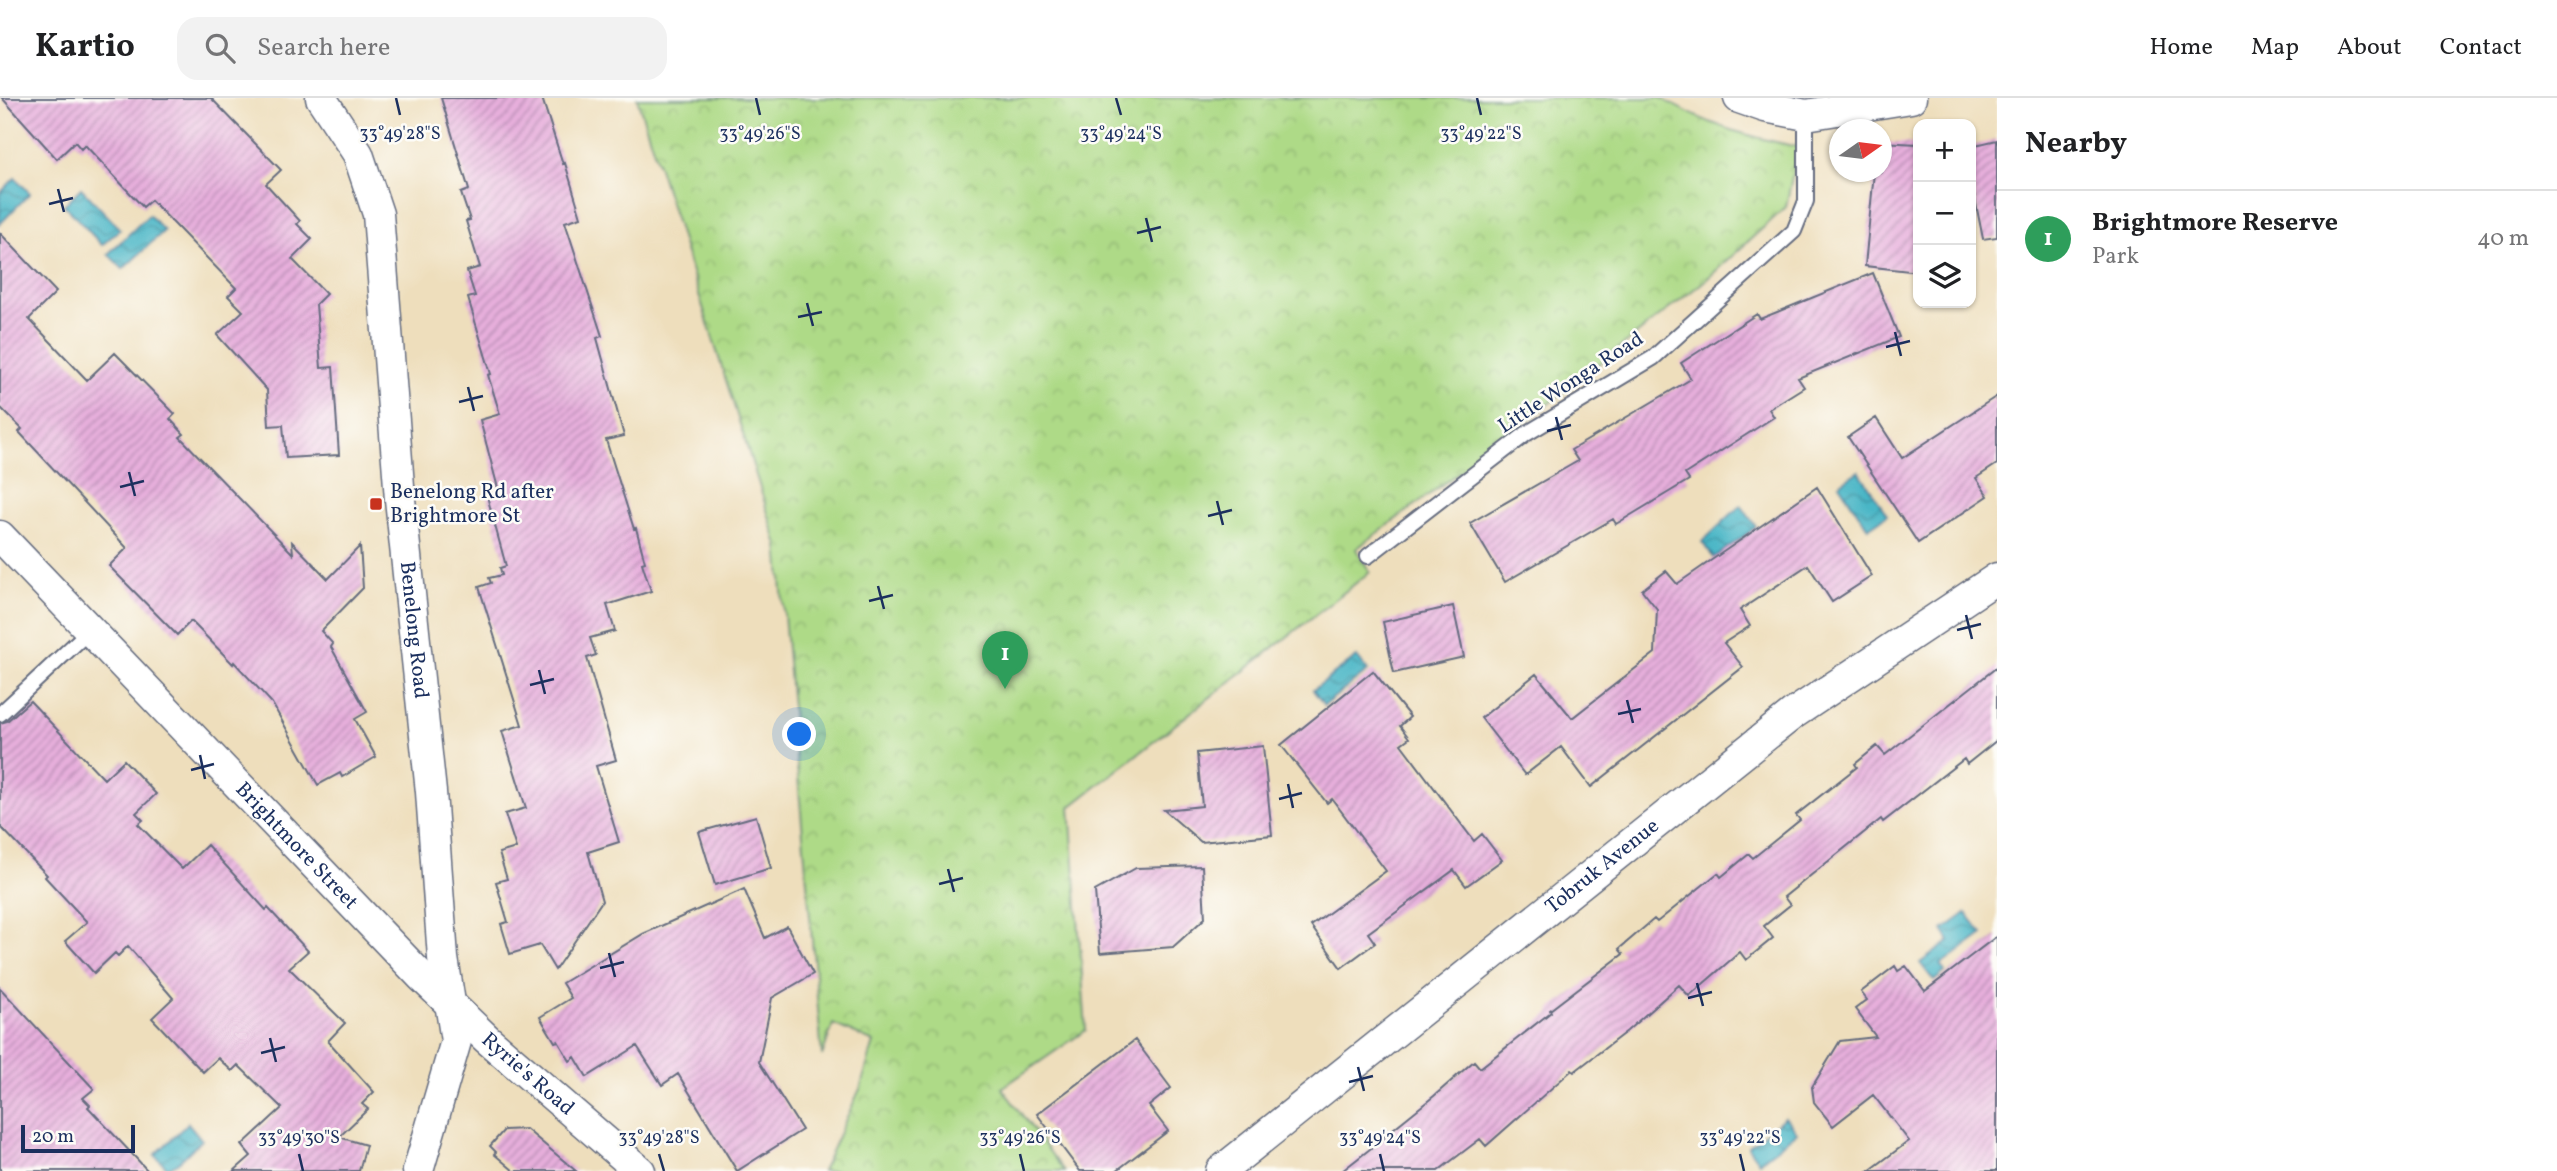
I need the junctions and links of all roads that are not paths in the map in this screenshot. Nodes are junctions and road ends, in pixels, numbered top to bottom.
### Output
1 (321, 98) edge
2 (1738, 98) edge
3 (1911, 98) edge
4 (1806, 115) junction
5 (0, 536) edge
6 (1368, 556) dead end
7 (1997, 578) edge
8 (89, 631) junction
9 (0, 714) edge
10 (451, 1003) junction
11 (418, 1171) edge
12 (640, 1171) edge
13 (1221, 1171) edge

1 - 10 street, Benelong Road
2 - 4 street
3 - 4 street
4 - 6 lane, Little Wonga Road
5 - 8 street, Brightmore Street
7 - 13 street, Tobruk Avenue
8 - 9 lane
8 - 10 street, Brightmore Street
10 - 11 street, Benelong Road
10 - 12 street, Ryrie's Road

